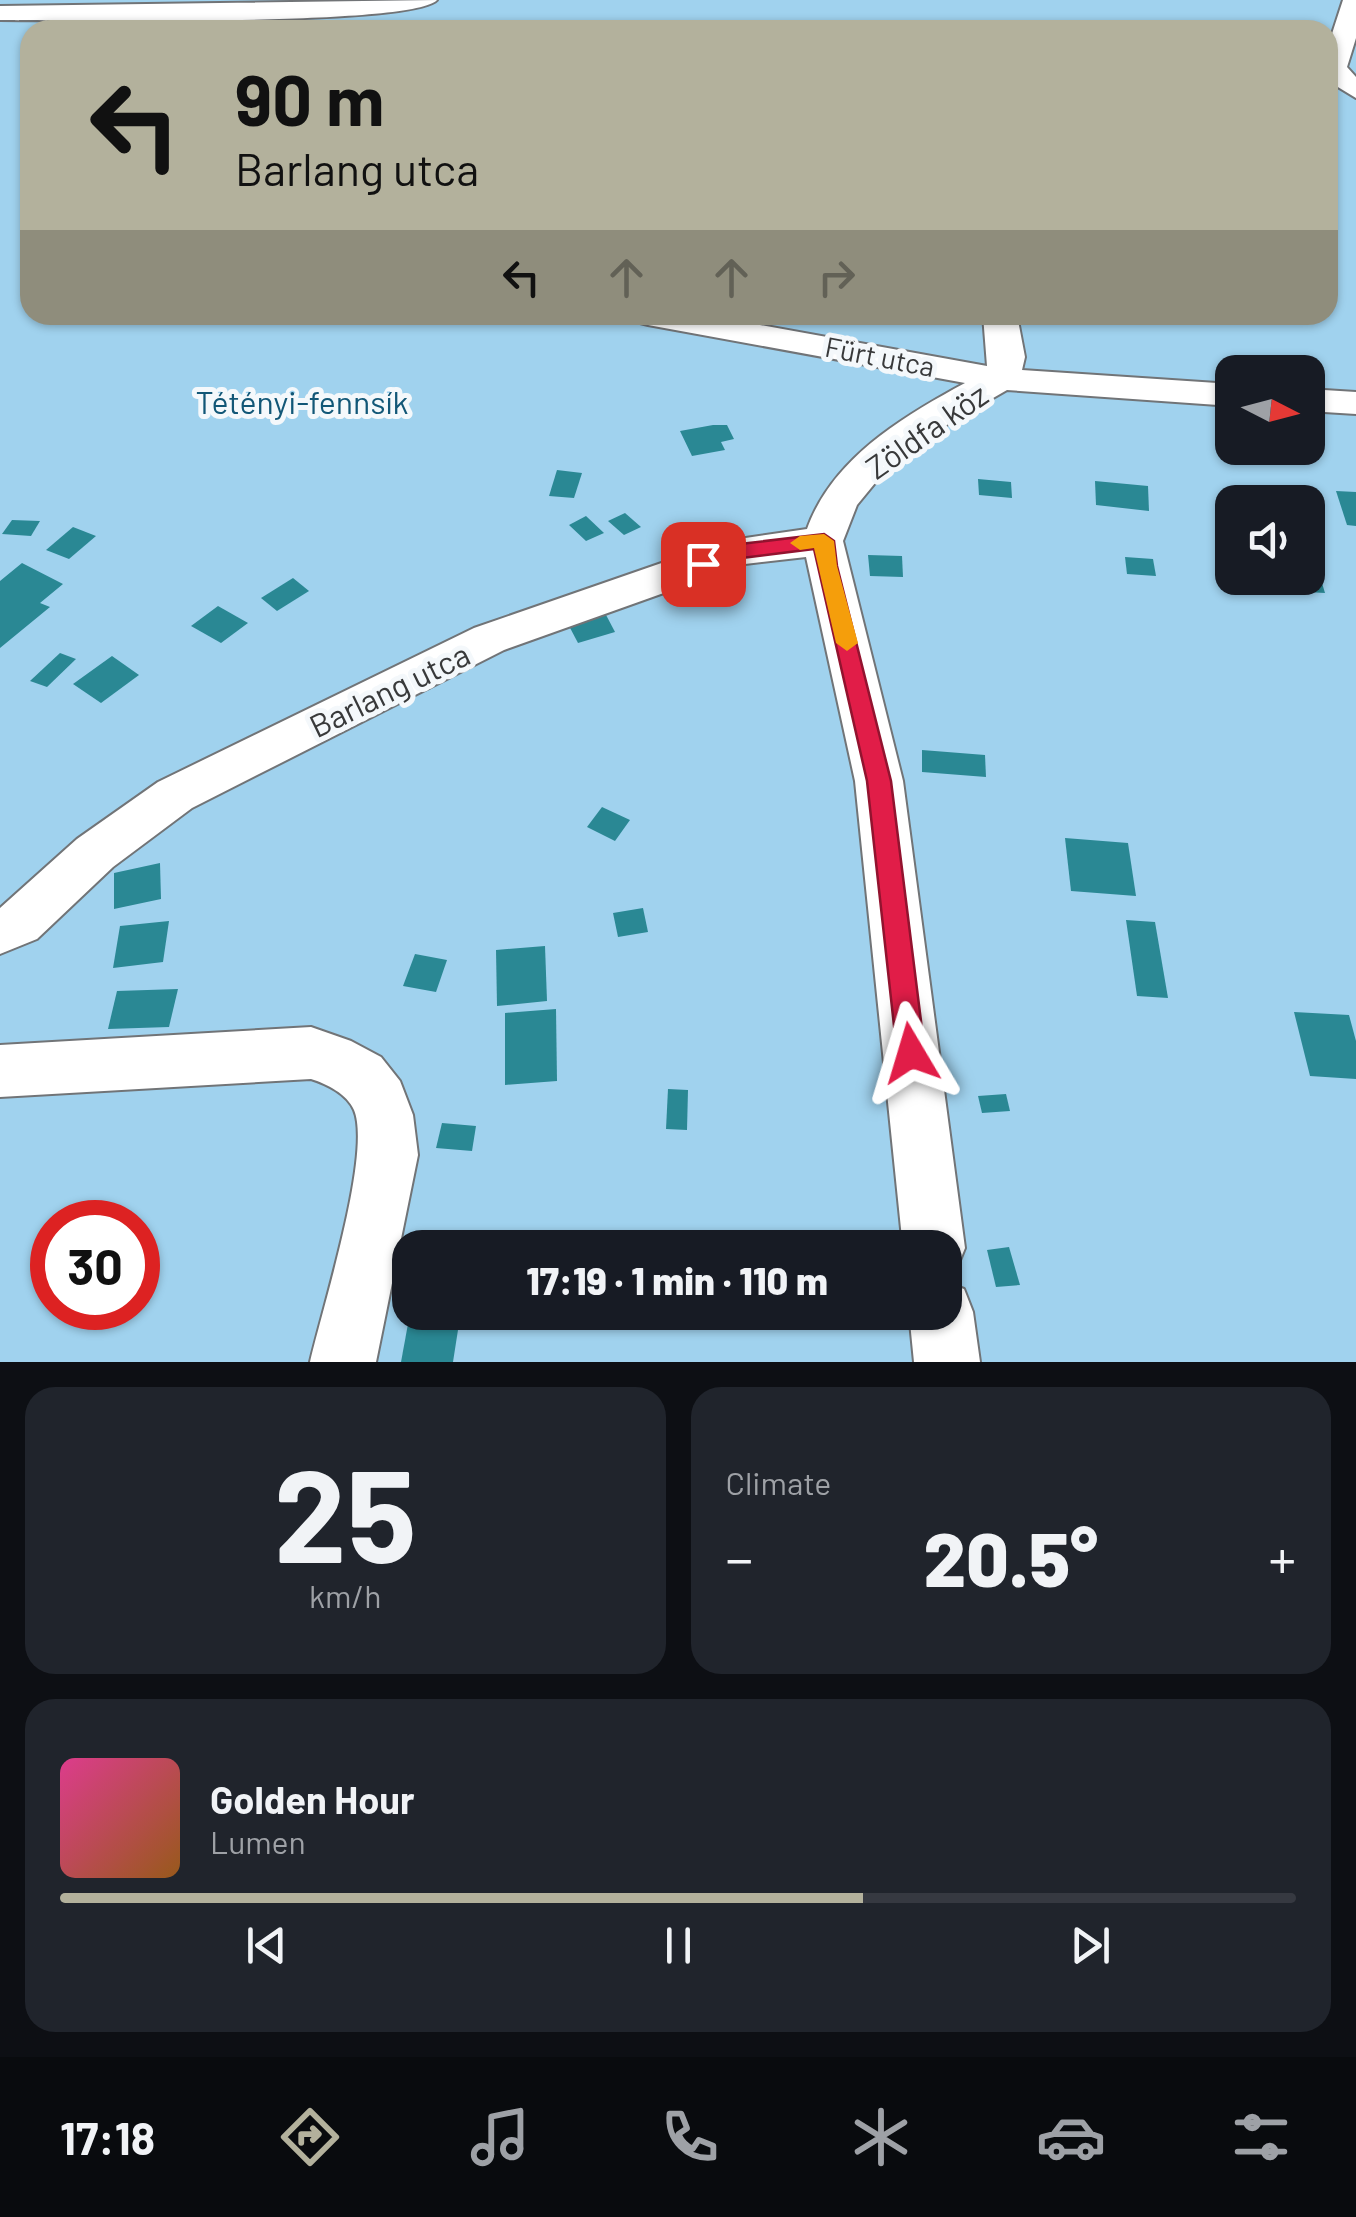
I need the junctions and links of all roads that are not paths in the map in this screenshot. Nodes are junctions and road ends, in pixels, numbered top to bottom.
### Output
1 (266, 0) edge
2 (425, 0) edge
3 (1355, 0) edge
4 (0, 12) edge
5 (201, 12) junction
6 (1338, 54) edge
7 (703, 325) edge
8 (1002, 325) edge
9 (1002, 379) junction
10 (1215, 394) edge
11 (1325, 401) edge
12 (1356, 403) edge
13 (824, 541) junction
14 (0, 932) edge
15 (0, 1071) edge
16 (932, 1230) edge
17 (944, 1330) edge
18 (343, 1362) edge
19 (947, 1362) edge

1 - 5 street
2 - 5 street
3 - 6 street
4 - 5 street
7 - 9 street, Fürt utca
8 - 9 street
9 - 10 street, Fürt utca
9 - 13 street, Zöldfa köz
11 - 12 street
13 - 14 street, Barlang utca
13 - 16 street
15 - 18 street
17 - 19 street

